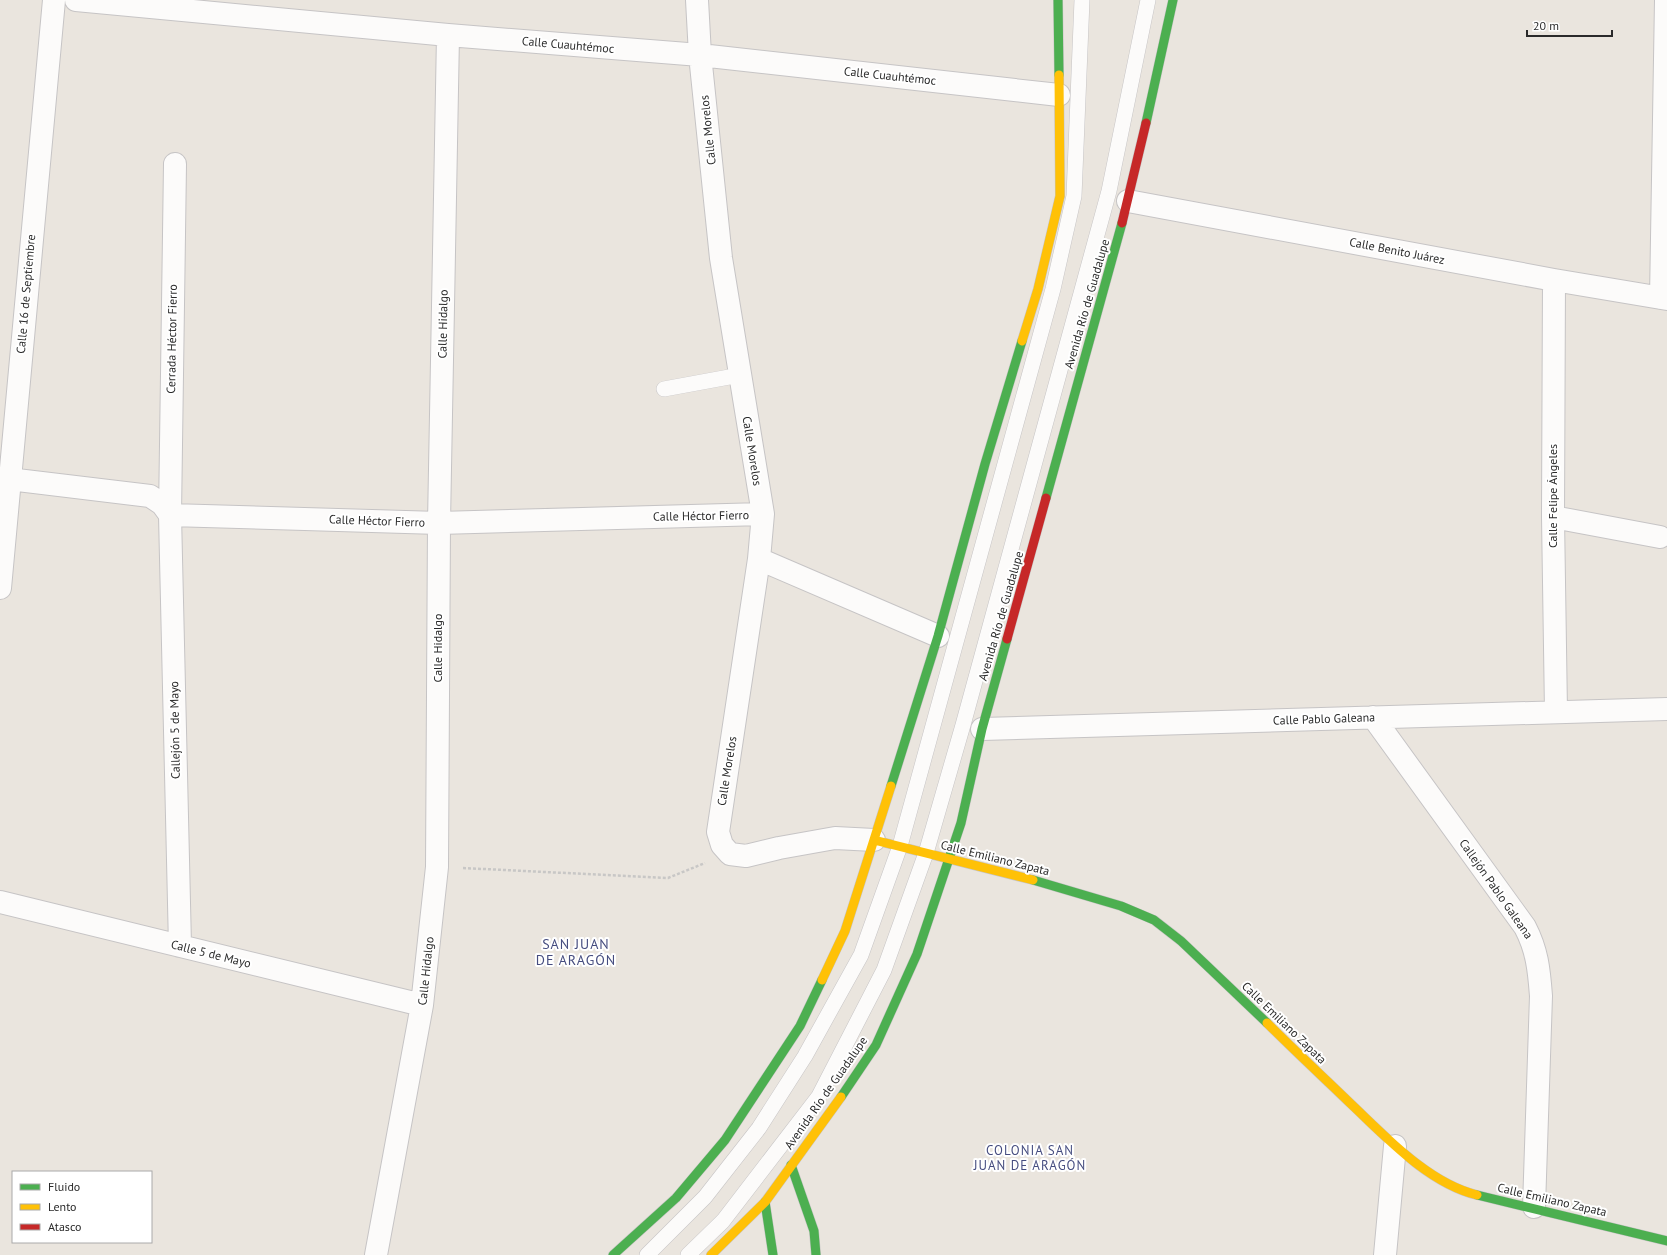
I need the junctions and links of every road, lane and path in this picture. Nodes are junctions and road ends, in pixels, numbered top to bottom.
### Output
1 (54, 0) edge
2 (76, 0) edge
3 (697, 0) edge
4 (1058, 0) edge
5 (1082, 0) edge
6 (1148, 0) edge
7 (1173, 0) edge
8 (1666, 0) edge
9 (247, 8) edge
10 (448, 35) junction
11 (700, 56) junction
12 (1059, 95) junction
13 (175, 164) dead end
14 (1128, 201) junction
15 (1554, 280) junction
16 (1664, 298) edge
17 (740, 375) junction
18 (664, 388) dead end
19 (4, 479) edge
20 (763, 514) junction
21 (170, 515) junction
22 (1553, 517) junction
23 (439, 523) junction
24 (1660, 537) dead end
25 (759, 559) junction
26 (0, 588) edge
27 (938, 636) junction
28 (1667, 709) edge
29 (1556, 712) junction
30 (1373, 717) junction
31 (982, 729) junction
32 (874, 840) junction
33 (900, 846) junction
34 (726, 849) junction
35 (926, 852) junction
36 (950, 858) junction
37 (437, 866) junction
38 (0, 902) edge
39 (180, 946) junction
40 (422, 1005) junction
41 (1395, 1146) junction
42 (792, 1164) junction
43 (765, 1202) junction
44 (1534, 1208) junction
45 (1667, 1241) edge
46 (376, 1255) edge
47 (613, 1255) edge
48 (647, 1255) edge
49 (688, 1255) edge
50 (711, 1255) edge
51 (773, 1255) edge
52 (816, 1255) edge
53 (1385, 1255) edge

1 - 19 street, Calle 16 de Septiembre
2 - 9 street, Calle Cuauhtémoc
3 - 11 street, Calle Morelos
4 - 12 main road
5 - 33 lane
6 - 35 lane
7 - 14 main road, Avenida Río de Guadalupe
8 - 16 street
9 - 10 street, Calle Cuauhtémoc
10 - 11 street, Calle Cuauhtémoc
10 - 23 street, Calle Hidalgo
11 - 12 street, Calle Cuauhtémoc
11 - 17 street, Calle Morelos
12 - 27 main road
13 - 21 street, Cerrada Héctor Fierro
14 - 15 street, Calle Benito Juárez
14 - 31 main road, Avenida Río de Guadalupe
15 - 16 street, Calle Benito Juárez
15 - 22 street, Calle Felipe Ángeles
17 - 18 lane
17 - 20 street, Calle Morelos
19 - 21 street
19 - 26 street, Calle 16 de Septiembre
20 - 23 street, Calle Héctor Fierro
20 - 25 street, Calle Morelos
21 - 23 street, Calle Héctor Fierro
21 - 39 street, Callejón 5 de Mayo
22 - 24 street
22 - 29 street, Calle Felipe Ángeles
23 - 37 street, Calle Hidalgo
25 - 27 street
25 - 34 street, Calle Morelos
27 - 32 main road
28 - 29 street, Calle Pablo Galeana
29 - 30 street, Calle Pablo Galeana
30 - 31 street, Calle Pablo Galeana
30 - 44 street, Callejón Pablo Galeana
31 - 36 main road, Avenida Río de Guadalupe
32 - 33 main road, Calle Emiliano Zapata
32 - 34 street
32 - 47 main road
33 - 35 main road, Calle Emiliano Zapata
33 - 48 lane
34 - 37 path
35 - 36 main road, Calle Emiliano Zapata
35 - 49 lane
36 - 41 main road, Calle Emiliano Zapata
36 - 42 main road, Avenida Río de Guadalupe
37 - 40 street, Calle Hidalgo
38 - 39 street, Calle 5 de Mayo
39 - 40 street, Calle 5 de Mayo
40 - 46 street, Calle Hidalgo
41 - 44 main road, Calle Emiliano Zapata
41 - 53 street
42 - 43 main road, Avenida Río de Guadalupe
42 - 52 main road
43 - 50 main road, Avenida Río de Guadalupe
43 - 51 main road
44 - 45 main road, Calle Emiliano Zapata

